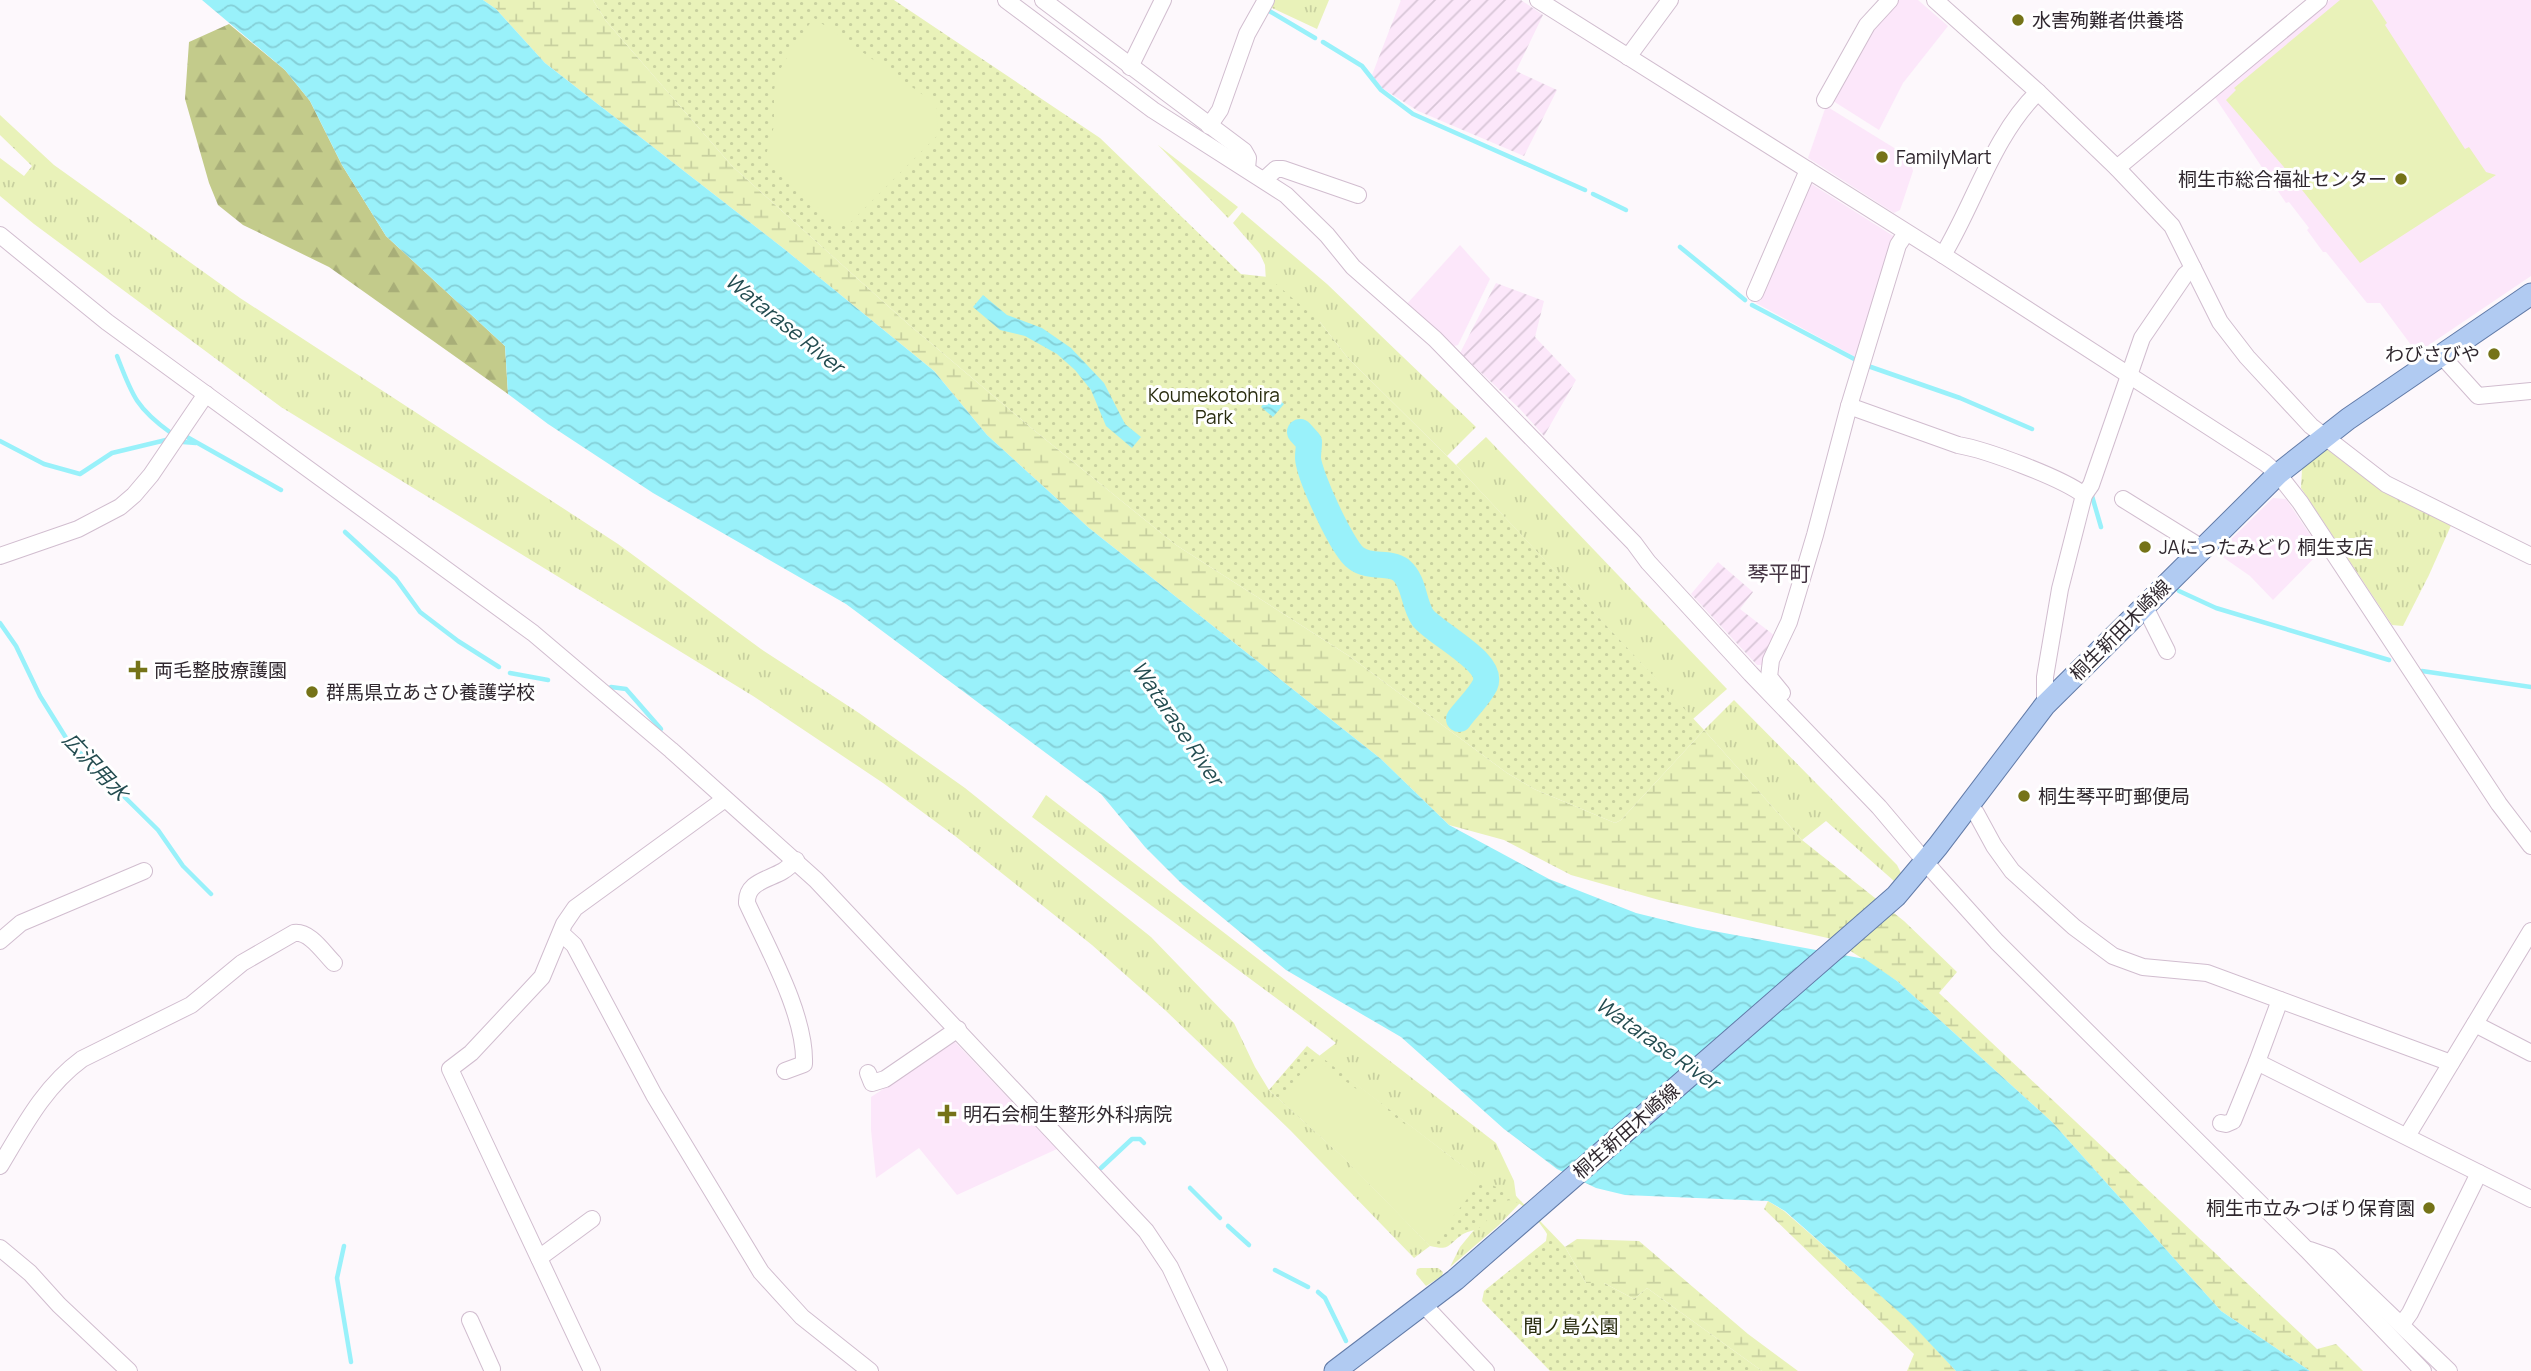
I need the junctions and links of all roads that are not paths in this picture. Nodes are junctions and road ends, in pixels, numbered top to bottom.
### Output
1 (1006, 0) edge
2 (1163, 0) edge
3 (1266, 0) edge
4 (1538, 0) edge
5 (1670, 0) edge
6 (1890, 0) edge
7 (1935, 0) edge
8 (2319, 0) edge
9 (1051, 3) edge
10 (1628, 57) junction
11 (1130, 67) junction
12 (2038, 92) junction
13 (1825, 100) dead end
14 (1209, 126) junction
15 (1247, 168) junction
16 (2117, 168) junction
17 (1808, 170) junction
18 (1264, 180) junction
19 (1358, 195) dead end
20 (1906, 233) junction
21 (0, 234) edge
22 (1943, 255) junction
23 (2193, 268) junction
24 (1755, 293) dead end
25 (2531, 294) edge
26 (2441, 355) junction
27 (2128, 373) junction
28 (2531, 391) edge
29 (206, 394) junction
30 (1849, 406) junction
31 (2323, 437) junction
32 (2278, 474) junction
33 (2084, 495) junction
34 (2123, 499) dead end
35 (2202, 548) junction
36 (0, 556) edge
37 (2531, 556) edge
38 (2144, 605) junction
39 (2167, 651) dead end
40 (2045, 705) junction
41 (1801, 726) junction
42 (725, 799) junction
43 (1968, 807) junction
44 (2531, 846) edge
45 (796, 860) junction
46 (144, 871) dead end
47 (1916, 873) junction
48 (2531, 932) edge
49 (561, 933) junction
50 (0, 941) edge
51 (334, 963) dead end
52 (2280, 1000) junction
53 (2475, 1024) junction
54 (958, 1029) junction
55 (2531, 1053) edge
56 (2257, 1062) junction
57 (2451, 1063) junction
58 (785, 1071) dead end
59 (868, 1073) dead end
60 (2221, 1123) dead end
61 (2407, 1136) junction
62 (0, 1166) edge
63 (2479, 1173) junction
64 (2531, 1199) edge
65 (592, 1219) dead end
66 (0, 1248) edge
67 (2308, 1250) junction
68 (539, 1258) junction
69 (1423, 1304) junction
70 (470, 1320) dead end
71 (2402, 1324) junction
72 (492, 1369) dead end
73 (129, 1371) edge
74 (592, 1371) edge
75 (870, 1371) edge
76 (1219, 1371) edge
77 (1335, 1371) edge
78 (1486, 1371) edge
79 (2423, 1371) edge
80 (2449, 1371) edge

1 - 15 street
2 - 11 street
3 - 14 street
4 - 10 street
5 - 10 street
6 - 13 street
7 - 12 street
8 - 16 street
9 - 11 street
10 - 17 street
11 - 14 street
12 - 16 street
12 - 22 street
14 - 15 street
15 - 18 street
16 - 23 street
17 - 20 street
17 - 24 street
18 - 19 street
18 - 41 street
20 - 22 street
20 - 30 street
21 - 29 street
22 - 27 street
23 - 27 street
23 - 31 street
25 - 26 main road, 桐生新田木崎線
26 - 28 street
26 - 31 main road, 桐生新田木崎線
27 - 32 street
27 - 33 street
29 - 36 street
29 - 42 street
30 - 33 street
30 - 41 street
31 - 32 main road, 桐生新田木崎線
31 - 37 street
32 - 35 main road, 桐生新田木崎線
32 - 44 street
33 - 40 street
34 - 35 street
35 - 38 main road, 桐生新田木崎線
38 - 39 street
38 - 40 main road, 桐生新田木崎線
40 - 43 main road, 桐生新田木崎線
41 - 47 street
42 - 45 street
42 - 49 street
43 - 47 main road, 桐生新田木崎線
43 - 52 street
45 - 54 street
45 - 58 street
46 - 50 street
47 - 67 street
47 - 69 main road, 桐生新田木崎線
48 - 53 street
49 - 68 street
49 - 75 street
51 - 62 street
52 - 56 street
52 - 57 street
53 - 55 street
53 - 57 street
54 - 59 street
54 - 76 street
56 - 60 street
56 - 61 street
57 - 61 street
61 - 63 street
63 - 64 street
63 - 71 street
65 - 68 street
66 - 73 street
67 - 71 street
67 - 79 street
68 - 74 street
69 - 77 main road, 桐生新田木崎線
69 - 78 street
70 - 72 street
71 - 80 street

